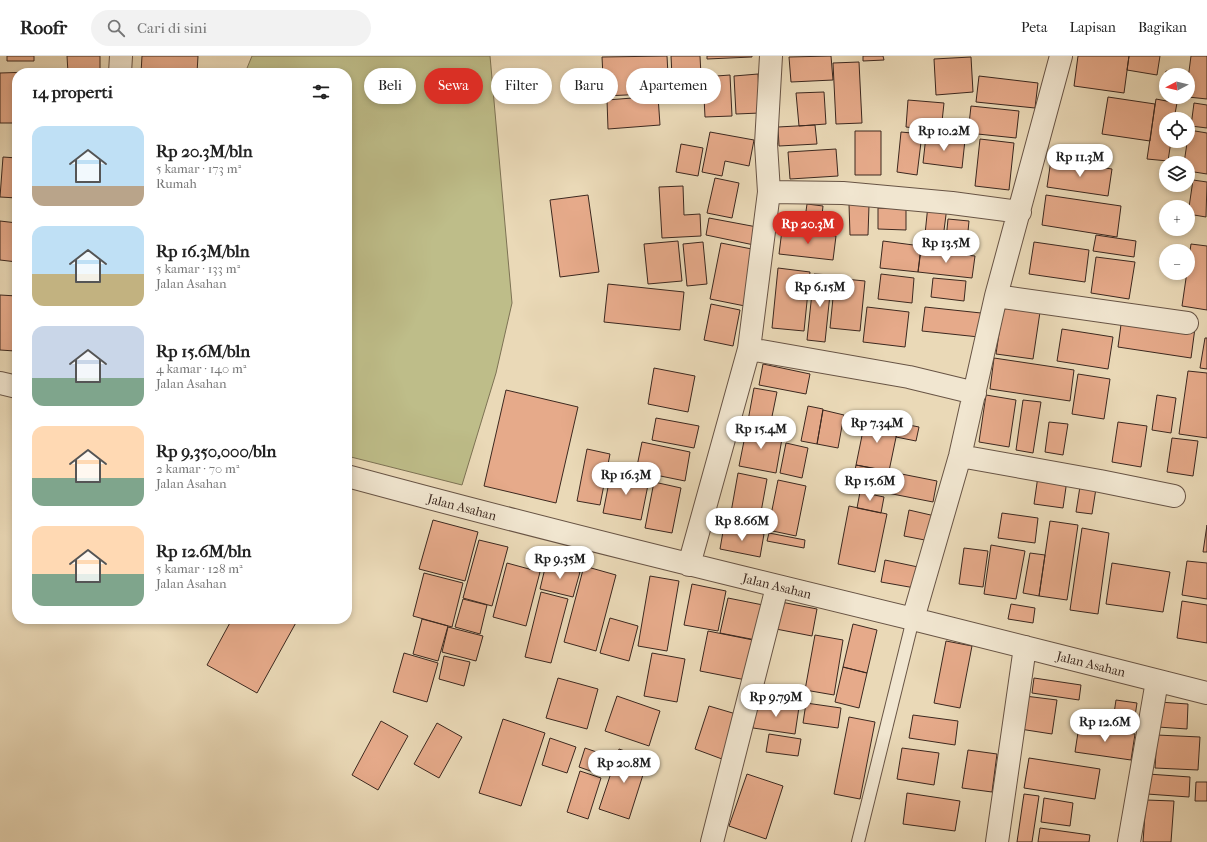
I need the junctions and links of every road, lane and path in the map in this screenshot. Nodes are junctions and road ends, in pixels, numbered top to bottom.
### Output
1 (121, 56) edge
2 (771, 56) edge
3 (1061, 56) edge
4 (120, 68) edge
5 (769, 192) junction
6 (1020, 212) junction
7 (996, 296) junction
8 (1187, 323) dead end
9 (749, 349) junction
10 (0, 383) edge
11 (12, 386) edge
12 (975, 393) junction
13 (960, 456) junction
14 (352, 477) edge
15 (1174, 496) dead end
16 (689, 564) junction
17 (777, 587) junction
18 (913, 619) junction
19 (1026, 647) junction
20 (1157, 681) junction
21 (1207, 694) edge
22 (712, 842) edge
23 (858, 842) edge
24 (997, 842) edge
25 (1129, 842) edge

1 - 4 street
2 - 5 street
3 - 6 street
5 - 6 street
5 - 9 street
6 - 7 street
7 - 8 street
7 - 12 street
9 - 12 street
9 - 16 street
10 - 11 street
12 - 13 street
13 - 15 street
13 - 18 street
14 - 16 street, Jalan Asahan
16 - 17 street, Jalan Asahan
17 - 18 street, Jalan Asahan
17 - 22 street
18 - 19 street, Jalan Asahan
18 - 23 lane
19 - 20 street, Jalan Asahan
19 - 24 street
20 - 21 street, Jalan Asahan
20 - 25 street

